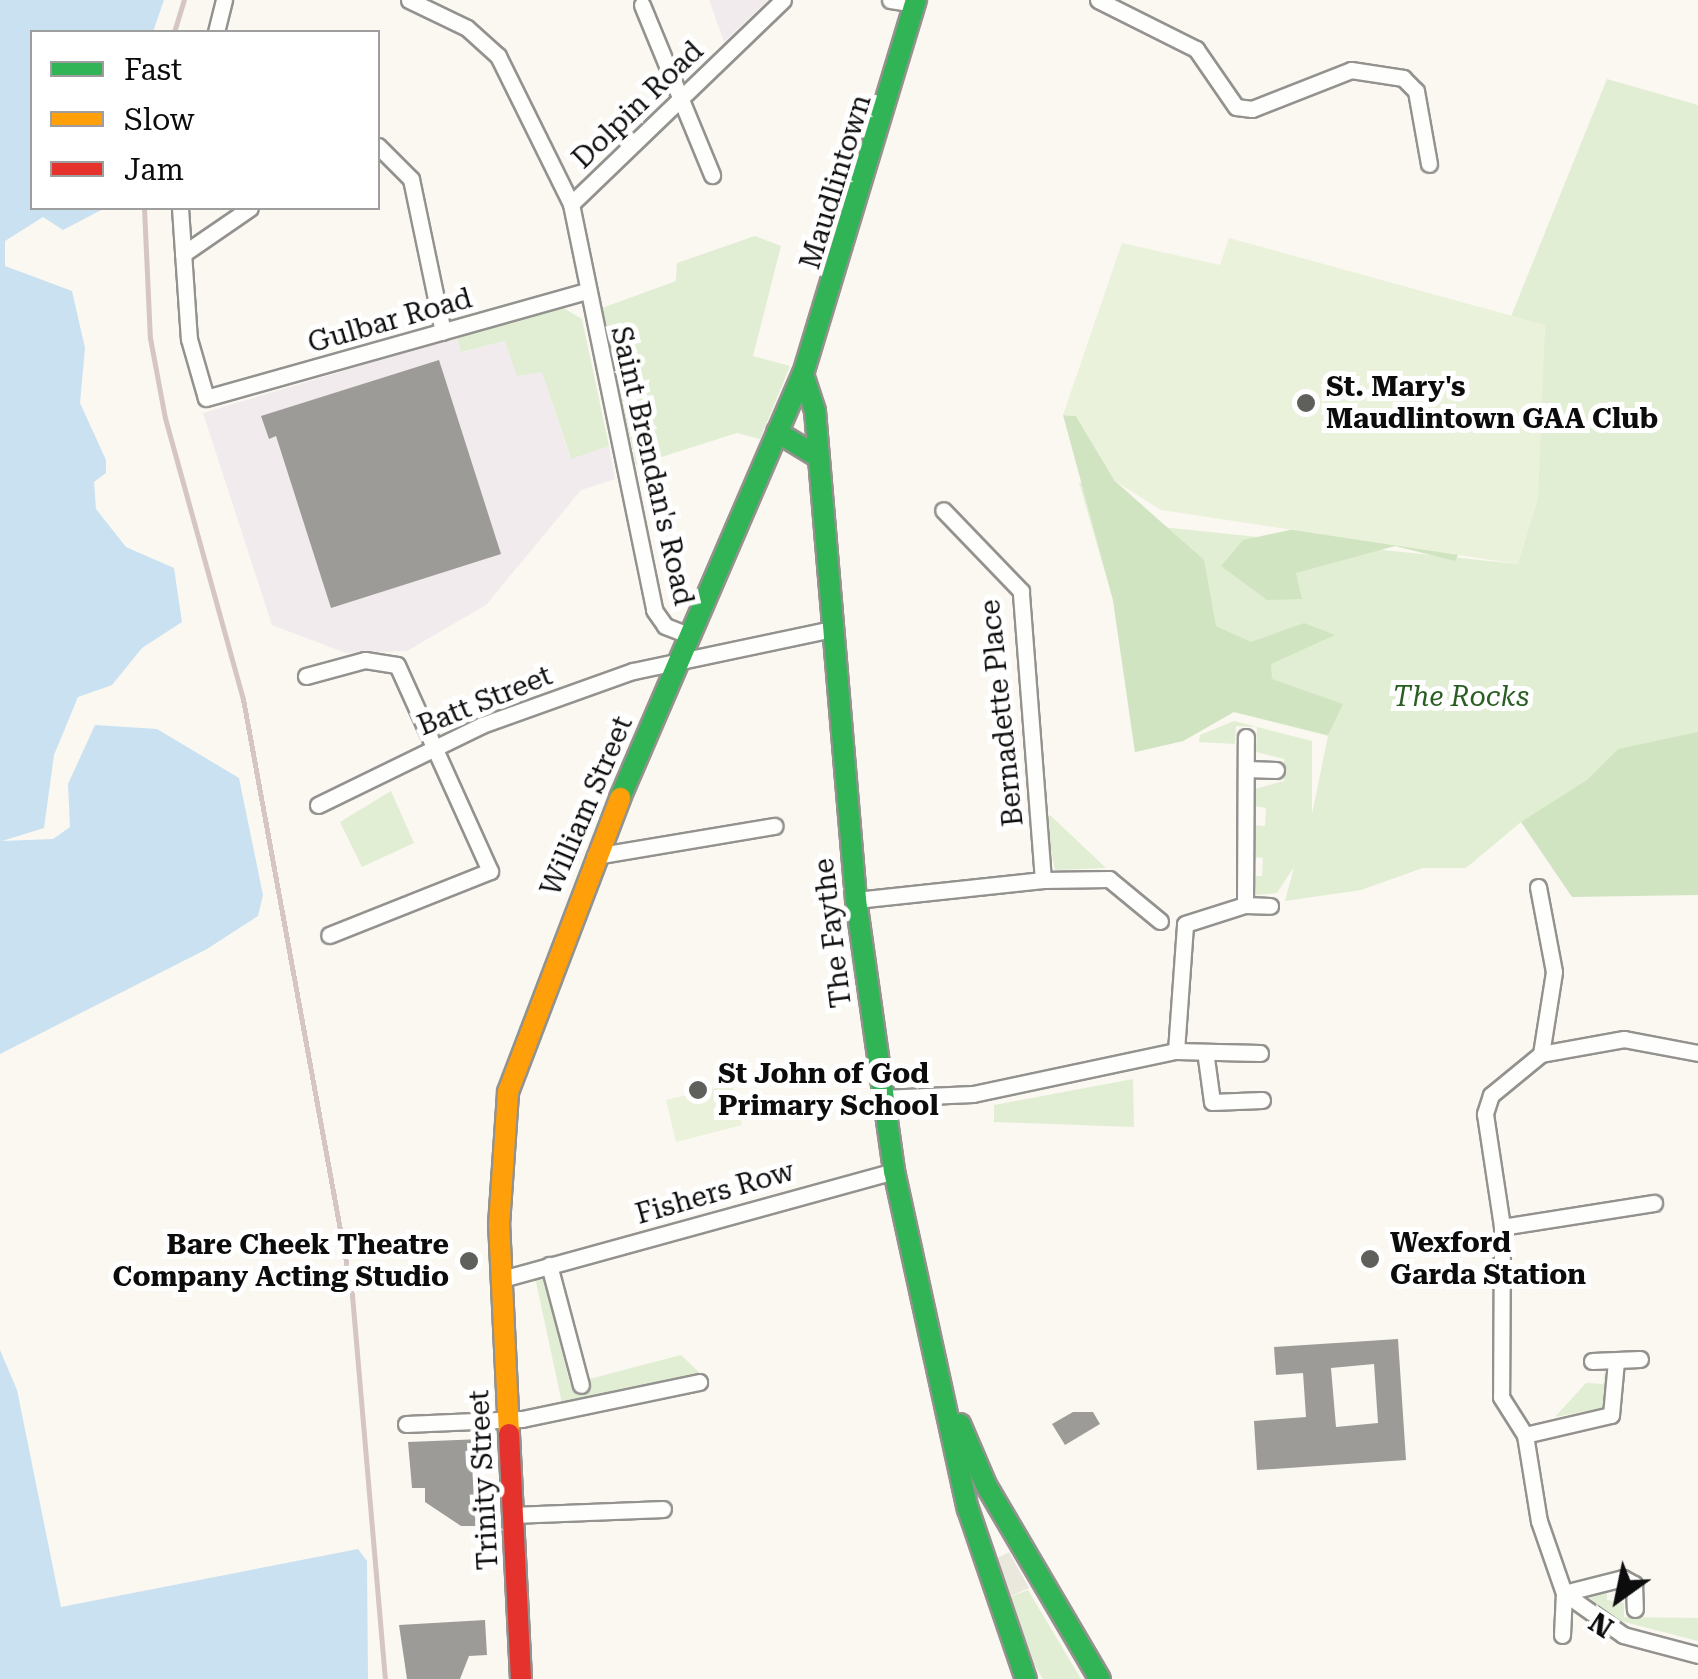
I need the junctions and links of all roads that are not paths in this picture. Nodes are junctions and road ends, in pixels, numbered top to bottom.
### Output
1 (224, 0) edge
2 (409, 0) edge
3 (783, 0) edge
4 (890, 0) edge
5 (1098, 0) edge
6 (916, 2) edge
7 (642, 5) dead end
8 (216, 30) edge
9 (680, 100) junction
10 (380, 148) edge
11 (1429, 164) dead end
12 (712, 175) dead end
13 (572, 204) junction
14 (180, 210) edge
15 (247, 210) edge
16 (183, 254) junction
17 (586, 291) junction
18 (443, 332) junction
19 (804, 374) junction
20 (777, 432) junction
21 (818, 457) junction
22 (943, 510) dead end
23 (828, 630) junction
24 (688, 635) junction
25 (678, 662) junction
26 (306, 676) dead end
27 (1246, 737) dead end
28 (435, 748) junction
29 (1246, 769) junction
30 (1276, 770) dead end
31 (318, 805) dead end
32 (775, 826) dead end
33 (595, 856) junction
34 (1043, 880) junction
35 (1538, 888) dead end
36 (856, 900) junction
37 (1245, 905) junction
38 (1270, 906) dead end
39 (1160, 921) dead end
40 (329, 935) dead end
41 (1176, 1051) junction
42 (1260, 1053) dead end
43 (1541, 1054) junction
44 (1698, 1054) edge
45 (1206, 1058) junction
46 (882, 1098) junction
47 (1262, 1100) dead end
48 (1212, 1102) junction
49 (1208, 1120) dead end
50 (894, 1171) junction
51 (1654, 1204) dead end
52 (1502, 1227) junction
53 (549, 1265) junction
54 (502, 1279) junction
55 (1640, 1359) dead end
56 (1592, 1361) dead end
57 (1616, 1361) junction
58 (699, 1382) dead end
59 (582, 1386) dead end
60 (509, 1420) junction
61 (406, 1424) dead end
62 (1526, 1435) junction
63 (971, 1476) junction
64 (663, 1510) dead end
65 (513, 1516) junction
66 (1020, 1544) junction
67 (985, 1564) junction
68 (1564, 1593) junction
69 (1635, 1610) dead end
70 (1562, 1635) dead end
71 (1698, 1655) edge
72 (522, 1679) edge
73 (1026, 1679) edge
74 (1100, 1679) edge

1 - 8 street
2 - 13 street, Saint Brendan's Road
3 - 9 street, Dolpin Road
4 - 6 street
5 - 11 street
6 - 19 main road, Maudlintown
7 - 9 street
9 - 12 street
9 - 13 street, Dolpin Road
10 - 18 street
13 - 17 street, Saint Brendan's Road
14 - 16 street
15 - 16 street
16 - 18 street, Gulbar Road
17 - 18 street, Gulbar Road
17 - 24 street, Saint Brendan's Road
19 - 20 main road, William Street
19 - 21 main road, The Faythe
20 - 21 main road
20 - 24 main road, William Street
21 - 23 main road, The Faythe
22 - 34 street, Bernadette Place
23 - 25 street, Batt Street
23 - 36 main road, The Faythe
24 - 25 main road, William Street
25 - 28 street, Batt Street
25 - 33 main road, William Street
26 - 28 street
27 - 29 street
28 - 31 street, Batt Street
28 - 40 street
29 - 30 street
29 - 37 street
32 - 33 street
33 - 54 main road, William Street
34 - 36 street
34 - 39 street
35 - 43 street
36 - 46 main road, The Faythe
37 - 38 street
37 - 41 street
41 - 45 street
41 - 46 street
42 - 45 street
43 - 44 street
43 - 52 street
45 - 48 street
46 - 50 main road, The Faythe
47 - 48 street
48 - 49 street
50 - 53 street, Fishers Row
50 - 63 main road, The Faythe
51 - 52 street
52 - 62 street
53 - 54 street, Fishers Row
53 - 59 street
54 - 60 main road, Trinity Street
55 - 57 street
56 - 57 street
57 - 62 street
58 - 60 street
60 - 61 street
60 - 65 main road, Trinity Street
62 - 68 street
63 - 66 main road, The Faythe
63 - 67 main road, The Faythe
64 - 65 street
65 - 72 main road, Trinity Street
66 - 67 main road
66 - 74 main road, The Faythe
67 - 73 main road, The Faythe
68 - 69 street
68 - 70 street
68 - 71 street

